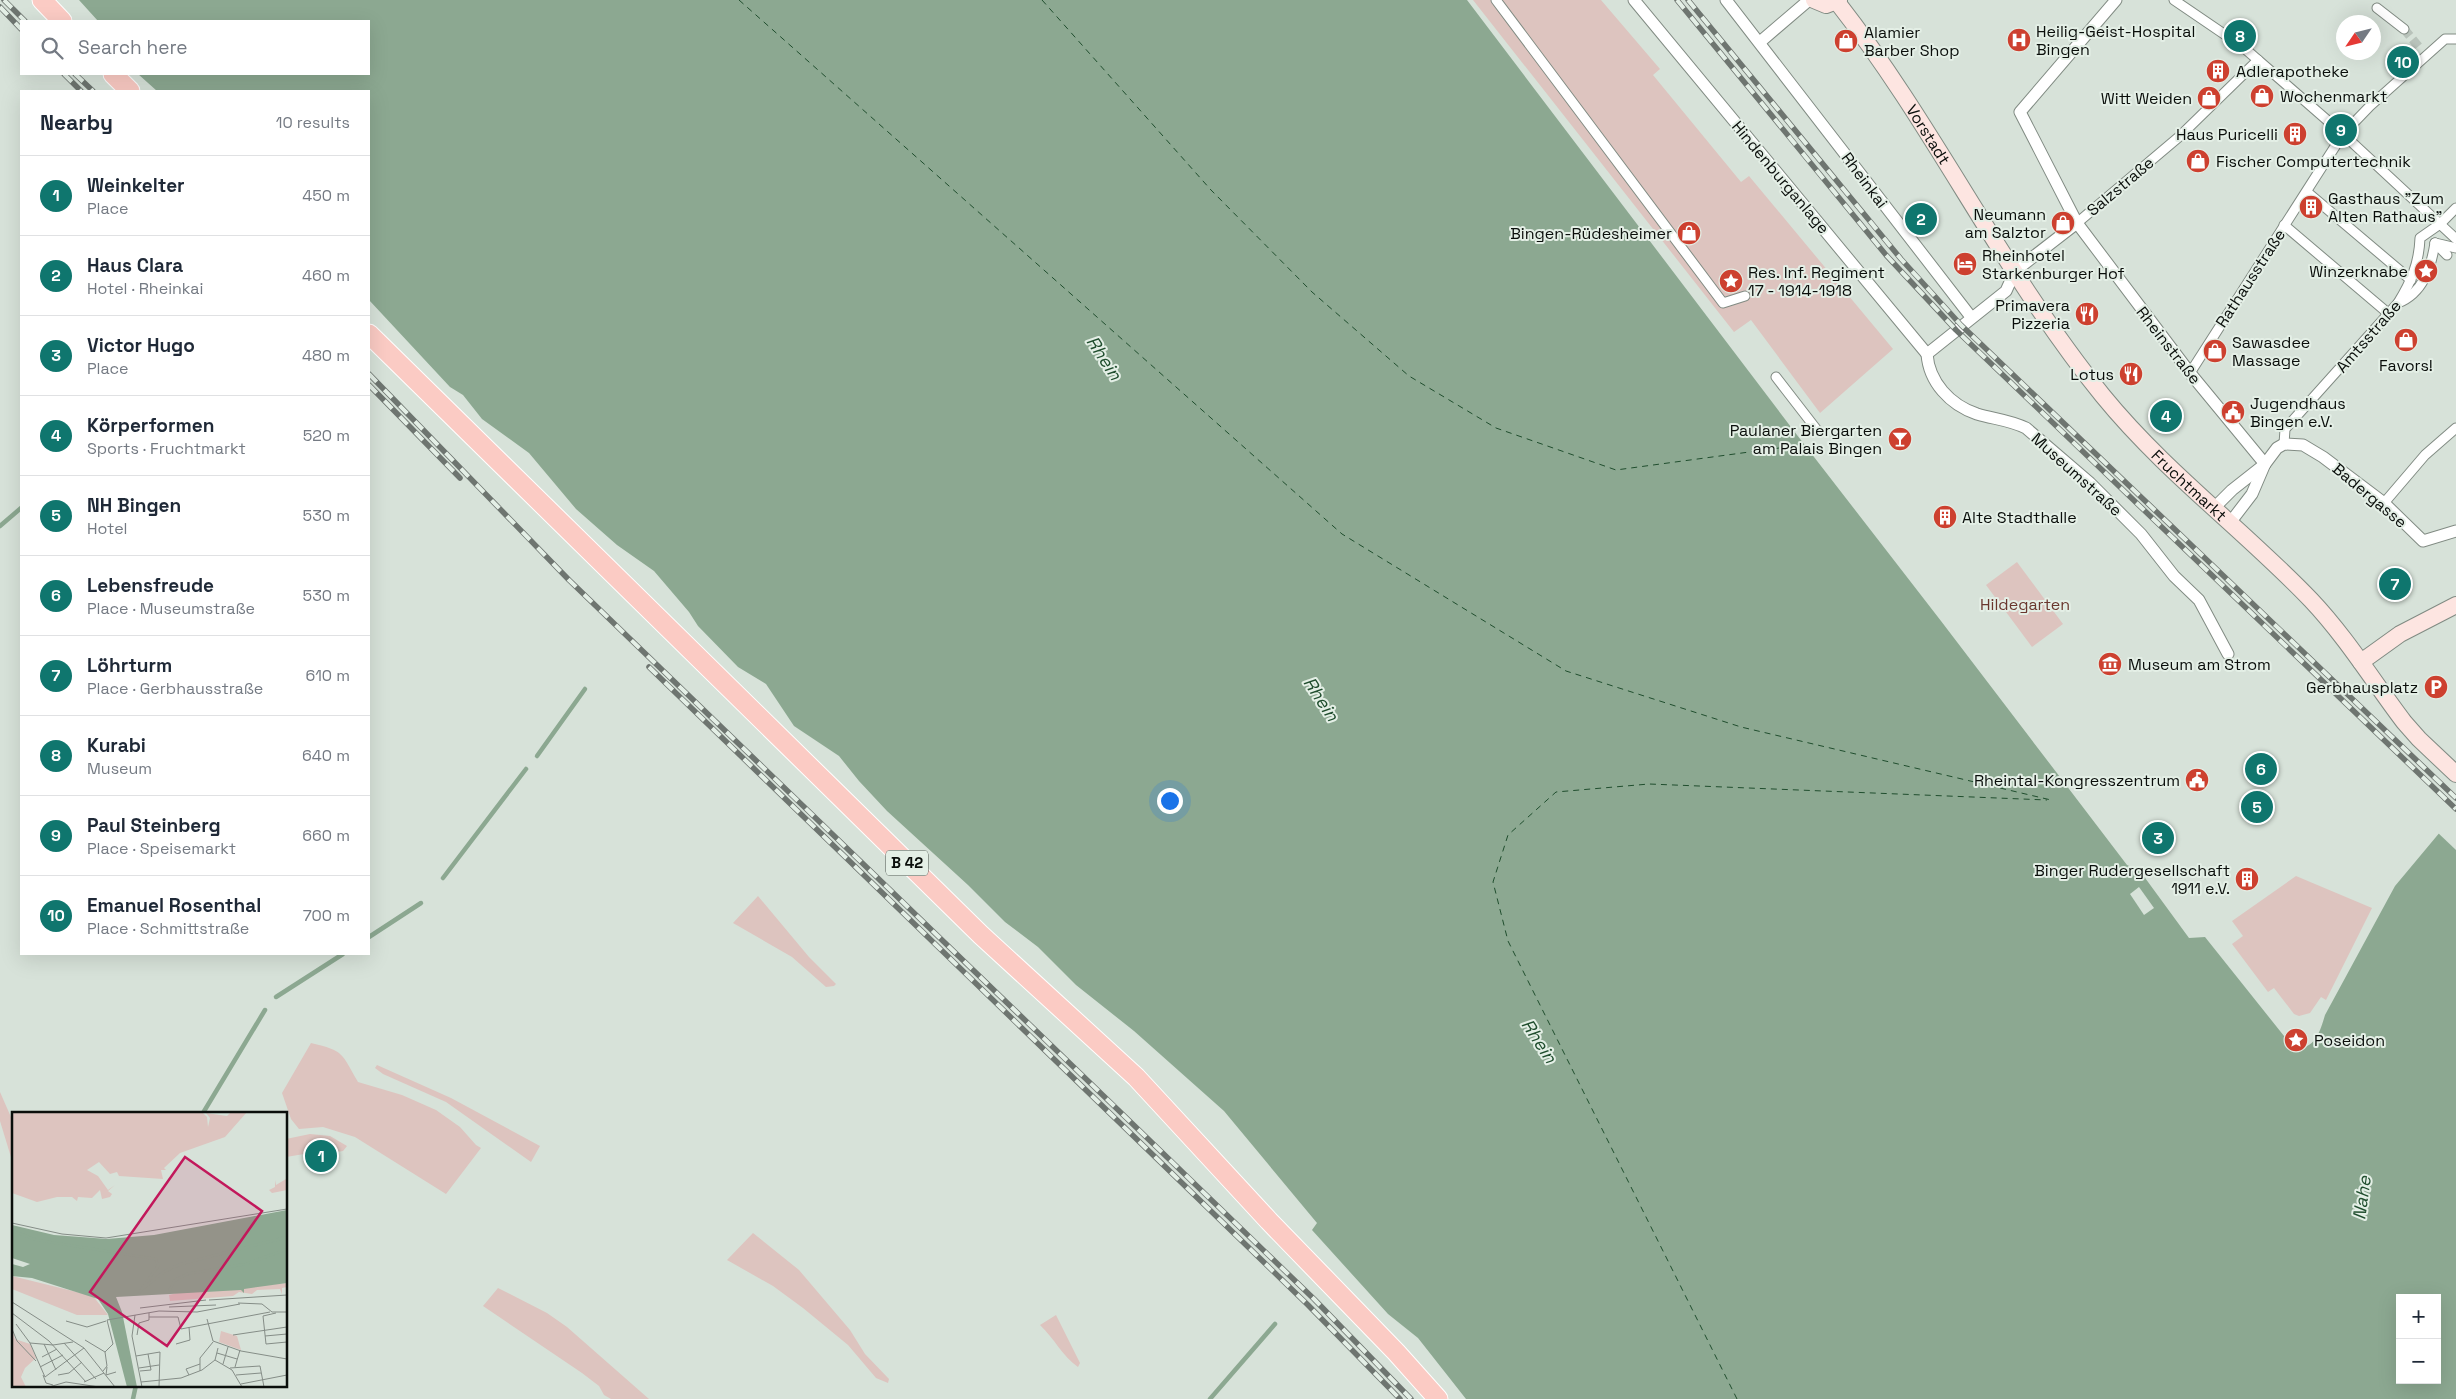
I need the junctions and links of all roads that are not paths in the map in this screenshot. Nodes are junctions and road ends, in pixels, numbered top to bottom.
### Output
1 (42, 0) edge
2 (1496, 0) edge
3 (1634, 0) edge
4 (1726, 0) edge
5 (1809, 0) edge
6 (1814, 0) edge
7 (2116, 0) edge
8 (2174, 0) edge
9 (1838, 1) edge
10 (2377, 8) dead end
11 (61, 20) edge
12 (2404, 29) tunnel mouth
13 (2456, 39) edge
14 (1760, 42) junction
15 (2419, 47) tunnel mouth
16 (2426, 55) junction
17 (2258, 60) junction
18 (114, 75) edge
19 (129, 90) edge
20 (2343, 134) junction
21 (2307, 192) junction
22 (2456, 208) edge
23 (2077, 222) junction
24 (2440, 224) junction
25 (2284, 225) junction
26 (2456, 239) edge
27 (2435, 243) junction
28 (2456, 248) edge
29 (2447, 255) dead end
30 (2015, 271) junction
31 (2412, 280) junction
32 (1745, 296) dead end
33 (2398, 303) junction
34 (2390, 314) junction
35 (1971, 317) junction
36 (370, 335) edge
37 (1927, 354) junction
38 (2190, 373) junction
39 (1776, 377) dead end
40 (2456, 428) edge
41 (1817, 430) dead end
42 (2284, 444) junction
43 (2265, 464) junction
44 (2384, 503) junction
45 (2213, 509) junction
46 (2229, 524) junction
47 (2456, 531) edge
48 (2456, 605) edge
49 (2228, 654) dead end
50 (2361, 662) junction
51 (2456, 774) edge
52 (1438, 1399) edge

1 - 11 main road
2 - 32 street
3 - 37 street, Hindenburganlage
4 - 14 street, Rheinkai
5 - 14 street
6 - 9 main road
7 - 23 street, Rheinstraße
8 - 17 street
9 - 30 main road, Vorstadt
10 - 12 street
13 - 16 street, Rathausstraße
14 - 35 street, Rheinkai
15 - 16 street
16 - 20 street, Rathausstraße
17 - 20 street
17 - 23 street, Salzstraße
18 - 19 main road
20 - 21 street, Rathausstraße
20 - 24 street
21 - 25 street, Rathausstraße
21 - 31 street
22 - 24 street, Amtsstraße
23 - 30 street, Salzstraße
23 - 38 street, Rheinstraße
24 - 26 street
24 - 31 street, Amtsstraße
25 - 34 street
25 - 38 street, Rathausstraße
27 - 28 street
27 - 29 street
27 - 33 street
30 - 35 street
30 - 45 main road, Fruchtmarkt
31 - 33 street, Amtsstraße
33 - 34 street, Amtsstraße
34 - 42 street, Amtsstraße
35 - 37 street
36 - 52 main road, B 42
37 - 49 street, Museumstraße
38 - 43 street, Rheinstraße
39 - 41 street
40 - 44 street
42 - 43 street, Amtsstraße
42 - 44 street, Badergasse
43 - 45 street, Amtsstraße
43 - 46 street, Amtsstraße
44 - 47 street, Badergasse
45 - 46 main road, Fruchtmarkt
46 - 50 main road, Fruchtmarkt
48 - 50 main road
50 - 51 main road, Fruchtmarkt

